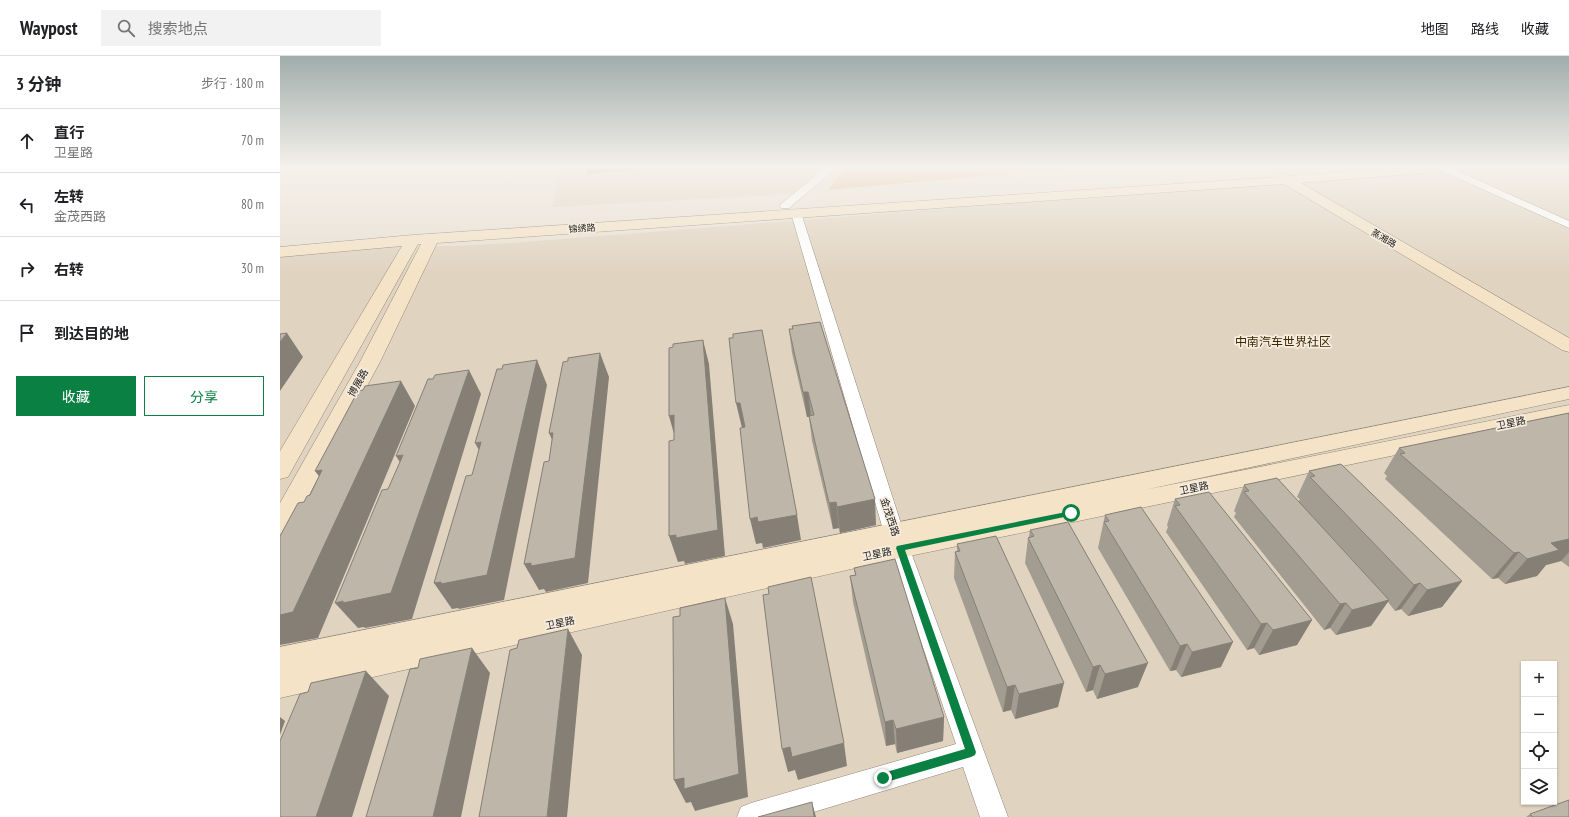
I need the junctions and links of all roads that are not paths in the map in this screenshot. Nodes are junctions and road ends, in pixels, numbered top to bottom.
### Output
1 (796, 204) edge
2 (881, 204) edge
3 (1331, 204) edge
4 (1345, 204) edge
5 (1522, 204) edge
6 (790, 210) junction
7 (1569, 225) edge
8 (422, 239) junction
9 (280, 244) edge
10 (280, 252) edge
11 (1569, 331) edge
12 (1569, 346) edge
13 (1569, 394) edge
14 (1569, 412) edge
15 (280, 470) edge
16 (280, 525) edge
17 (897, 541) junction
18 (280, 660) edge
19 (280, 684) edge
20 (971, 752) junction
21 (751, 817) edge
22 (994, 817) edge

1 - 6 street
2 - 6 street, 锦绣路
3 - 12 street, 蒸湘路
4 - 11 street, 蒸湘路
5 - 7 street
6 - 8 street, 锦绣路
6 - 9 street, 锦绣路
6 - 17 street, 金茂西路
8 - 10 street, 锦绣路
8 - 15 street
8 - 16 street, 博展路
13 - 17 street
14 - 17 street, 卫星路
17 - 18 street
17 - 19 street, 卫星路
17 - 20 street, 金茂西路
20 - 21 street
20 - 22 street, 金茂西路

